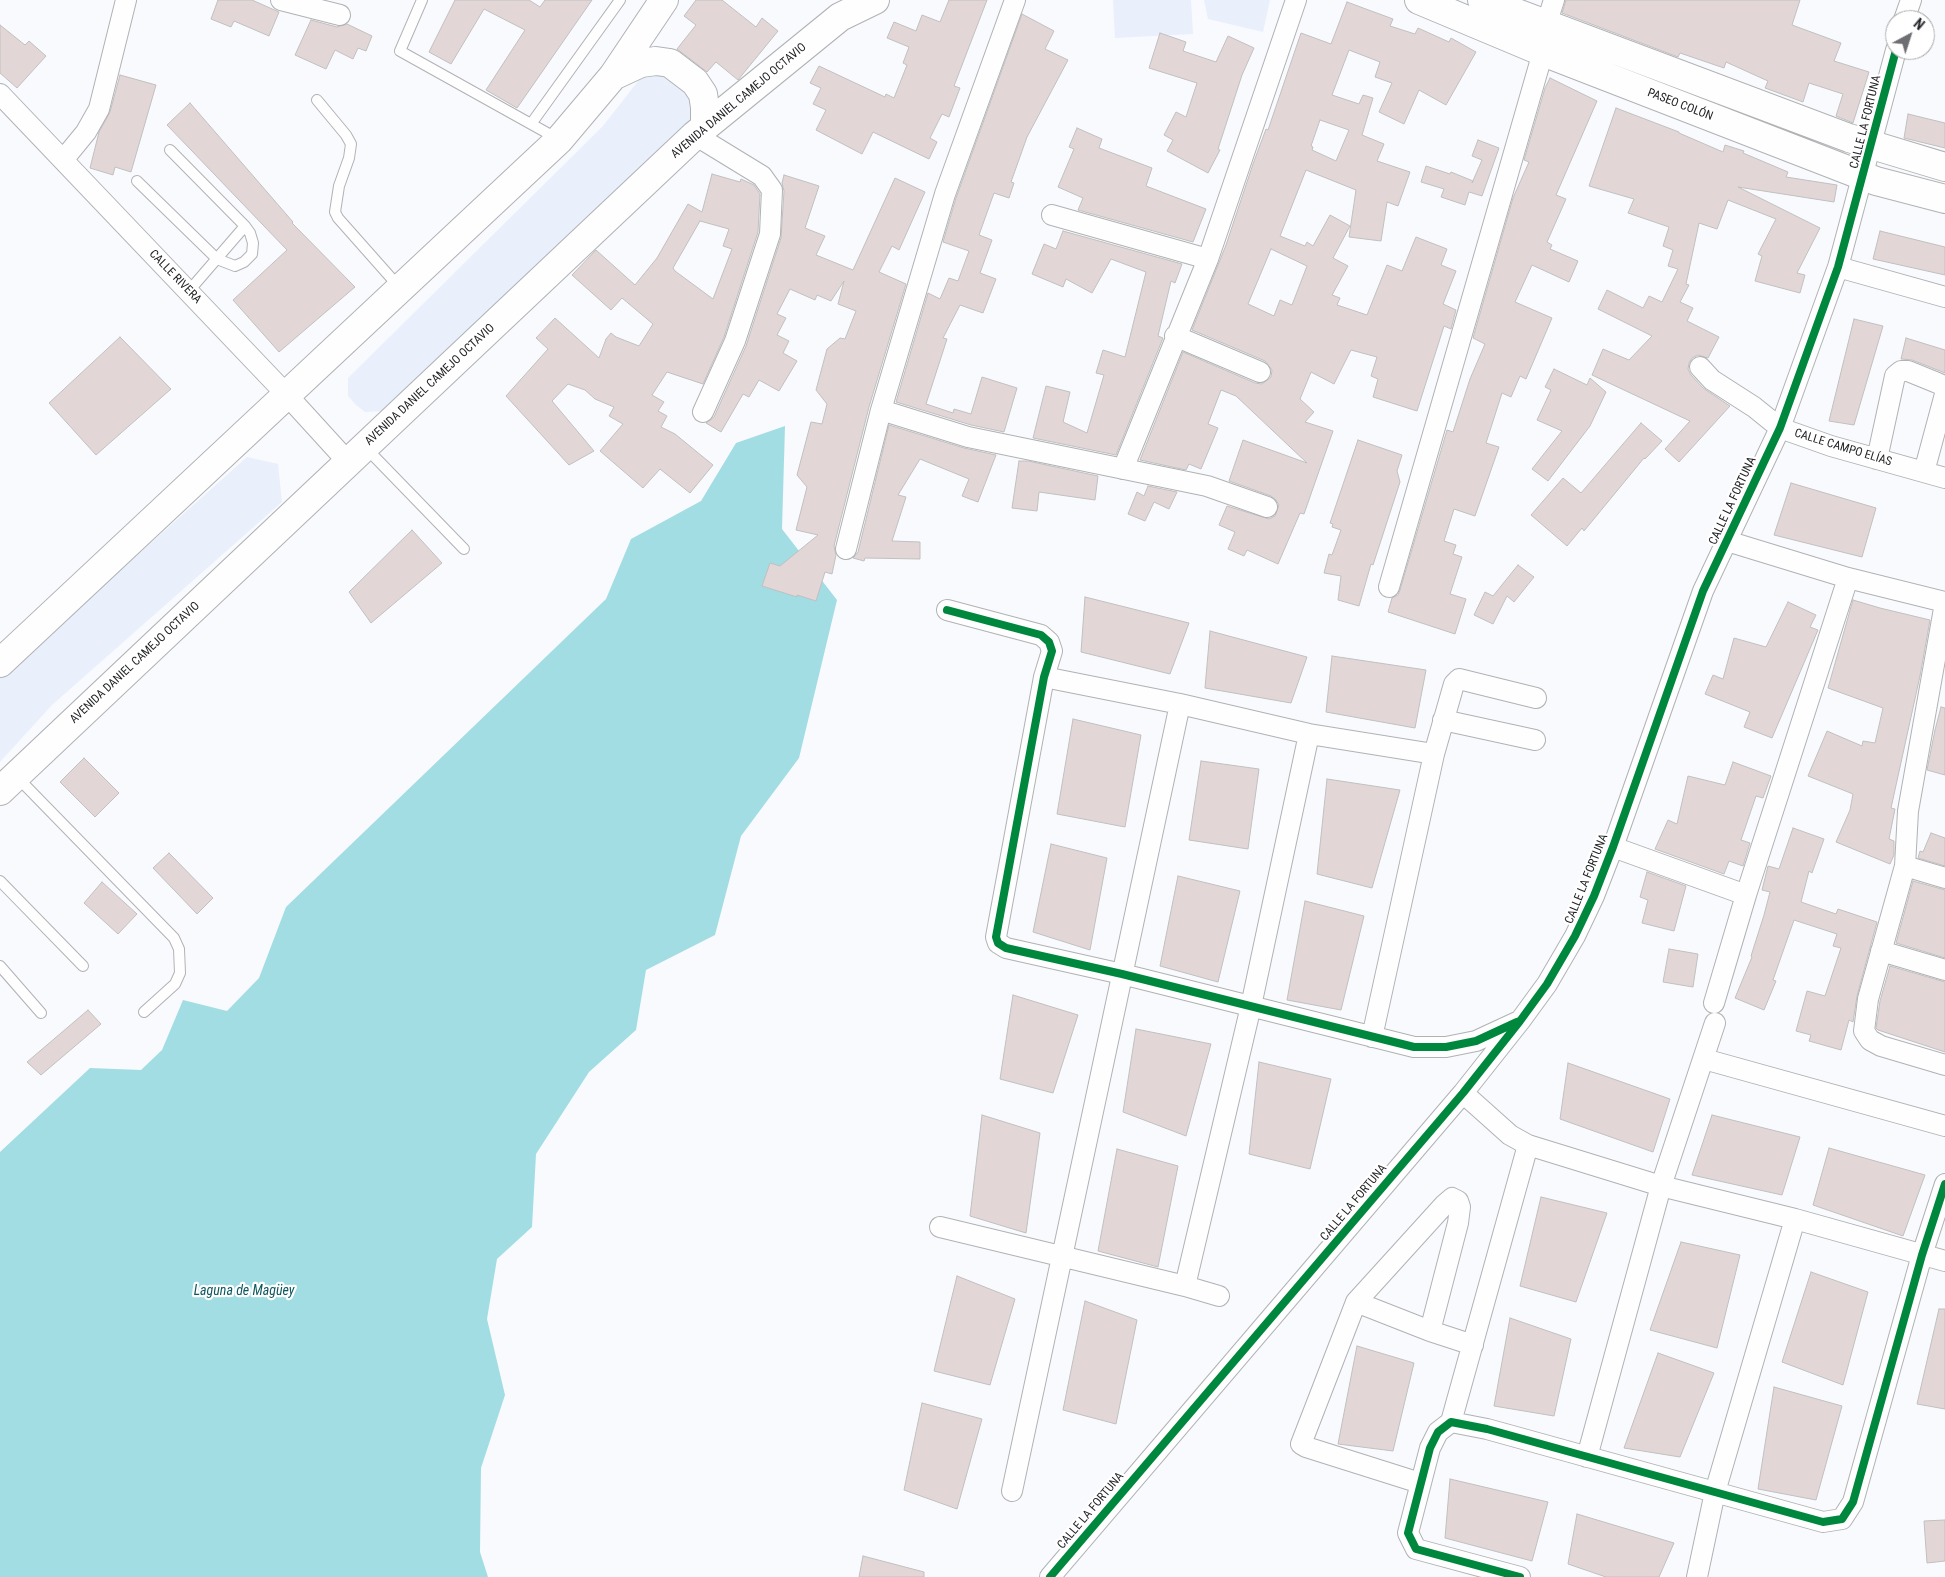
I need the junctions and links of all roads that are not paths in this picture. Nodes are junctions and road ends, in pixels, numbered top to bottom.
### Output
1 (126, 0) edge
2 (281, 0) edge
3 (422, 0) edge
4 (620, 0) edge
5 (875, 0) edge
6 (1016, 0) edge
7 (1296, 0) edge
8 (1419, 0) edge
9 (1482, 0) edge
10 (661, 1) edge
11 (1550, 12) edge
12 (340, 15) dead end
13 (1543, 52) junction
14 (1893, 60) edge
15 (613, 76) junction
16 (0, 94) edge
17 (317, 100) dead end
18 (531, 124) junction
19 (700, 131) junction
20 (559, 140) junction
21 (1870, 144) junction
22 (170, 150) dead end
23 (63, 160) junction
24 (1945, 167) edge
25 (1863, 176) junction
26 (137, 181) dead end
27 (1945, 199) edge
28 (1052, 215) dead end
29 (245, 226) junction
30 (217, 258) junction
31 (1208, 259) junction
32 (1838, 267) junction
33 (400, 289) junction
34 (188, 292) junction
35 (1945, 297) edge
36 (1175, 336) junction
37 (1700, 367) dead end
38 (1260, 372) dead end
39 (1945, 390) edge
40 (286, 394) junction
41 (1945, 394) edge
42 (881, 410) junction
43 (703, 412) dead end
44 (1780, 428) junction
45 (1939, 446) edge
46 (357, 454) junction
47 (1877, 459) junction
48 (1123, 470) junction
49 (1924, 472) junction
50 (1945, 478) edge
51 (1267, 506) dead end
52 (1728, 541) junction
53 (846, 548) dead end
54 (464, 549) dead end
55 (1848, 578) junction
56 (1389, 587) dead end
57 (1945, 603) edge
58 (946, 610) dead end
59 (0, 663) edge
60 (1044, 677) junction
61 (1536, 698) dead end
62 (1180, 704) junction
63 (1443, 720) junction
64 (1309, 734) junction
65 (1535, 740) dead end
66 (1434, 754) junction
67 (8, 783) edge
68 (1613, 847) junction
69 (1905, 866) junction
70 (1945, 878) edge
71 (0, 881) edge
72 (1746, 895) junction
73 (1881, 951) junction
74 (0, 966) edge
75 (83, 966) dead end
76 (1945, 970) edge
77 (1122, 974) junction
78 (1251, 1006) junction
79 (144, 1012) dead end
80 (41, 1013) dead end
81 (1520, 1021) junction
82 (1372, 1037) junction
83 (1704, 1059) junction
84 (1945, 1065) edge
85 (1463, 1093) junction
86 (1945, 1126) edge
87 (1528, 1144) junction
88 (1945, 1184) edge
89 (1661, 1186) junction
90 (1795, 1219) junction
91 (940, 1227) dead end
92 (1922, 1255) junction
93 (1061, 1257) junction
94 (1945, 1261) edge
95 (1185, 1286) junction
96 (1220, 1296) dead end
97 (1356, 1302) junction
98 (1430, 1331) junction
99 (1472, 1345) junction
100 (1451, 1422) junction
101 (1587, 1457) junction
102 (1420, 1483) junction
103 (1012, 1491) dead end
104 (1714, 1492) junction
105 (1050, 1577) edge
106 (1520, 1577) edge
107 (1697, 1577) edge

1 - 23 street
2 - 12 street
3 - 18 lane
4 - 18 lane
5 - 19 main road, AVENIDA DANIEL CAMEJO OCTAVIO
6 - 42 street
7 - 31 street
8 - 13 main road, PASEO COLÓN
9 - 11 main road
10 - 15 main road
11 - 21 main road
13 - 25 main road, PASEO COLÓN
13 - 56 street
14 - 21 street, CALLE LA FORTUNA
15 - 19 main road
15 - 20 main road
16 - 23 street, CALLE RIVERA
17 - 33 lane
18 - 20 lane
19 - 43 street
19 - 46 main road, AVENIDA DANIEL CAMEJO OCTAVIO
20 - 33 main road
21 - 24 main road
21 - 25 street, CALLE LA FORTUNA
22 - 29 lane
23 - 34 street, CALLE RIVERA
25 - 27 main road, PASEO COLÓN
25 - 32 street, CALLE LA FORTUNA
26 - 30 lane
28 - 31 street
29 - 30 lane
29 - 30 lane
30 - 34 lane
31 - 36 street
32 - 35 street
32 - 44 street, CALLE LA FORTUNA
33 - 40 main road
34 - 40 street, CALLE RIVERA
36 - 38 street
36 - 48 street
37 - 44 street, CALLE CAMPO ELÍAS
39 - 47 street
40 - 46 street, CALLE RIVERA
40 - 59 main road
41 - 45 street
42 - 48 street
42 - 53 street
44 - 47 street, CALLE CAMPO ELÍAS
44 - 52 street, CALLE LA FORTUNA
45 - 49 street
46 - 54 lane
46 - 67 main road, AVENIDA DANIEL CAMEJO OCTAVIO
47 - 49 street, CALLE CAMPO ELÍAS
48 - 51 street
49 - 50 street, CALLE CAMPO ELÍAS
52 - 55 street
52 - 68 street, CALLE LA FORTUNA
55 - 57 street
55 - 72 street
57 - 69 street
58 - 60 street
60 - 62 street
60 - 77 street
61 - 63 street
62 - 64 street
62 - 77 street
63 - 65 street
63 - 66 street
64 - 66 street
64 - 78 street
66 - 82 street
67 - 79 lane
68 - 72 street
68 - 81 street, CALLE LA FORTUNA
69 - 70 street
69 - 73 street
71 - 75 lane
72 - 83 street
73 - 76 street
73 - 84 street
74 - 80 lane
77 - 78 street
77 - 93 street
78 - 82 street
78 - 95 street
81 - 82 street
81 - 85 street, CALLE LA FORTUNA
83 - 86 street
83 - 89 street
85 - 87 street
85 - 105 street, CALLE LA FORTUNA
87 - 89 street
87 - 99 street
88 - 92 street
89 - 90 street
89 - 101 street
90 - 92 street
90 - 104 street
91 - 93 street
92 - 94 street
92 - 104 street
93 - 95 street
93 - 103 street
95 - 96 street
97 - 98 street
97 - 98 street
97 - 102 street
98 - 99 street
99 - 100 street
100 - 101 street
100 - 102 street
101 - 104 street
102 - 106 street
104 - 107 street

